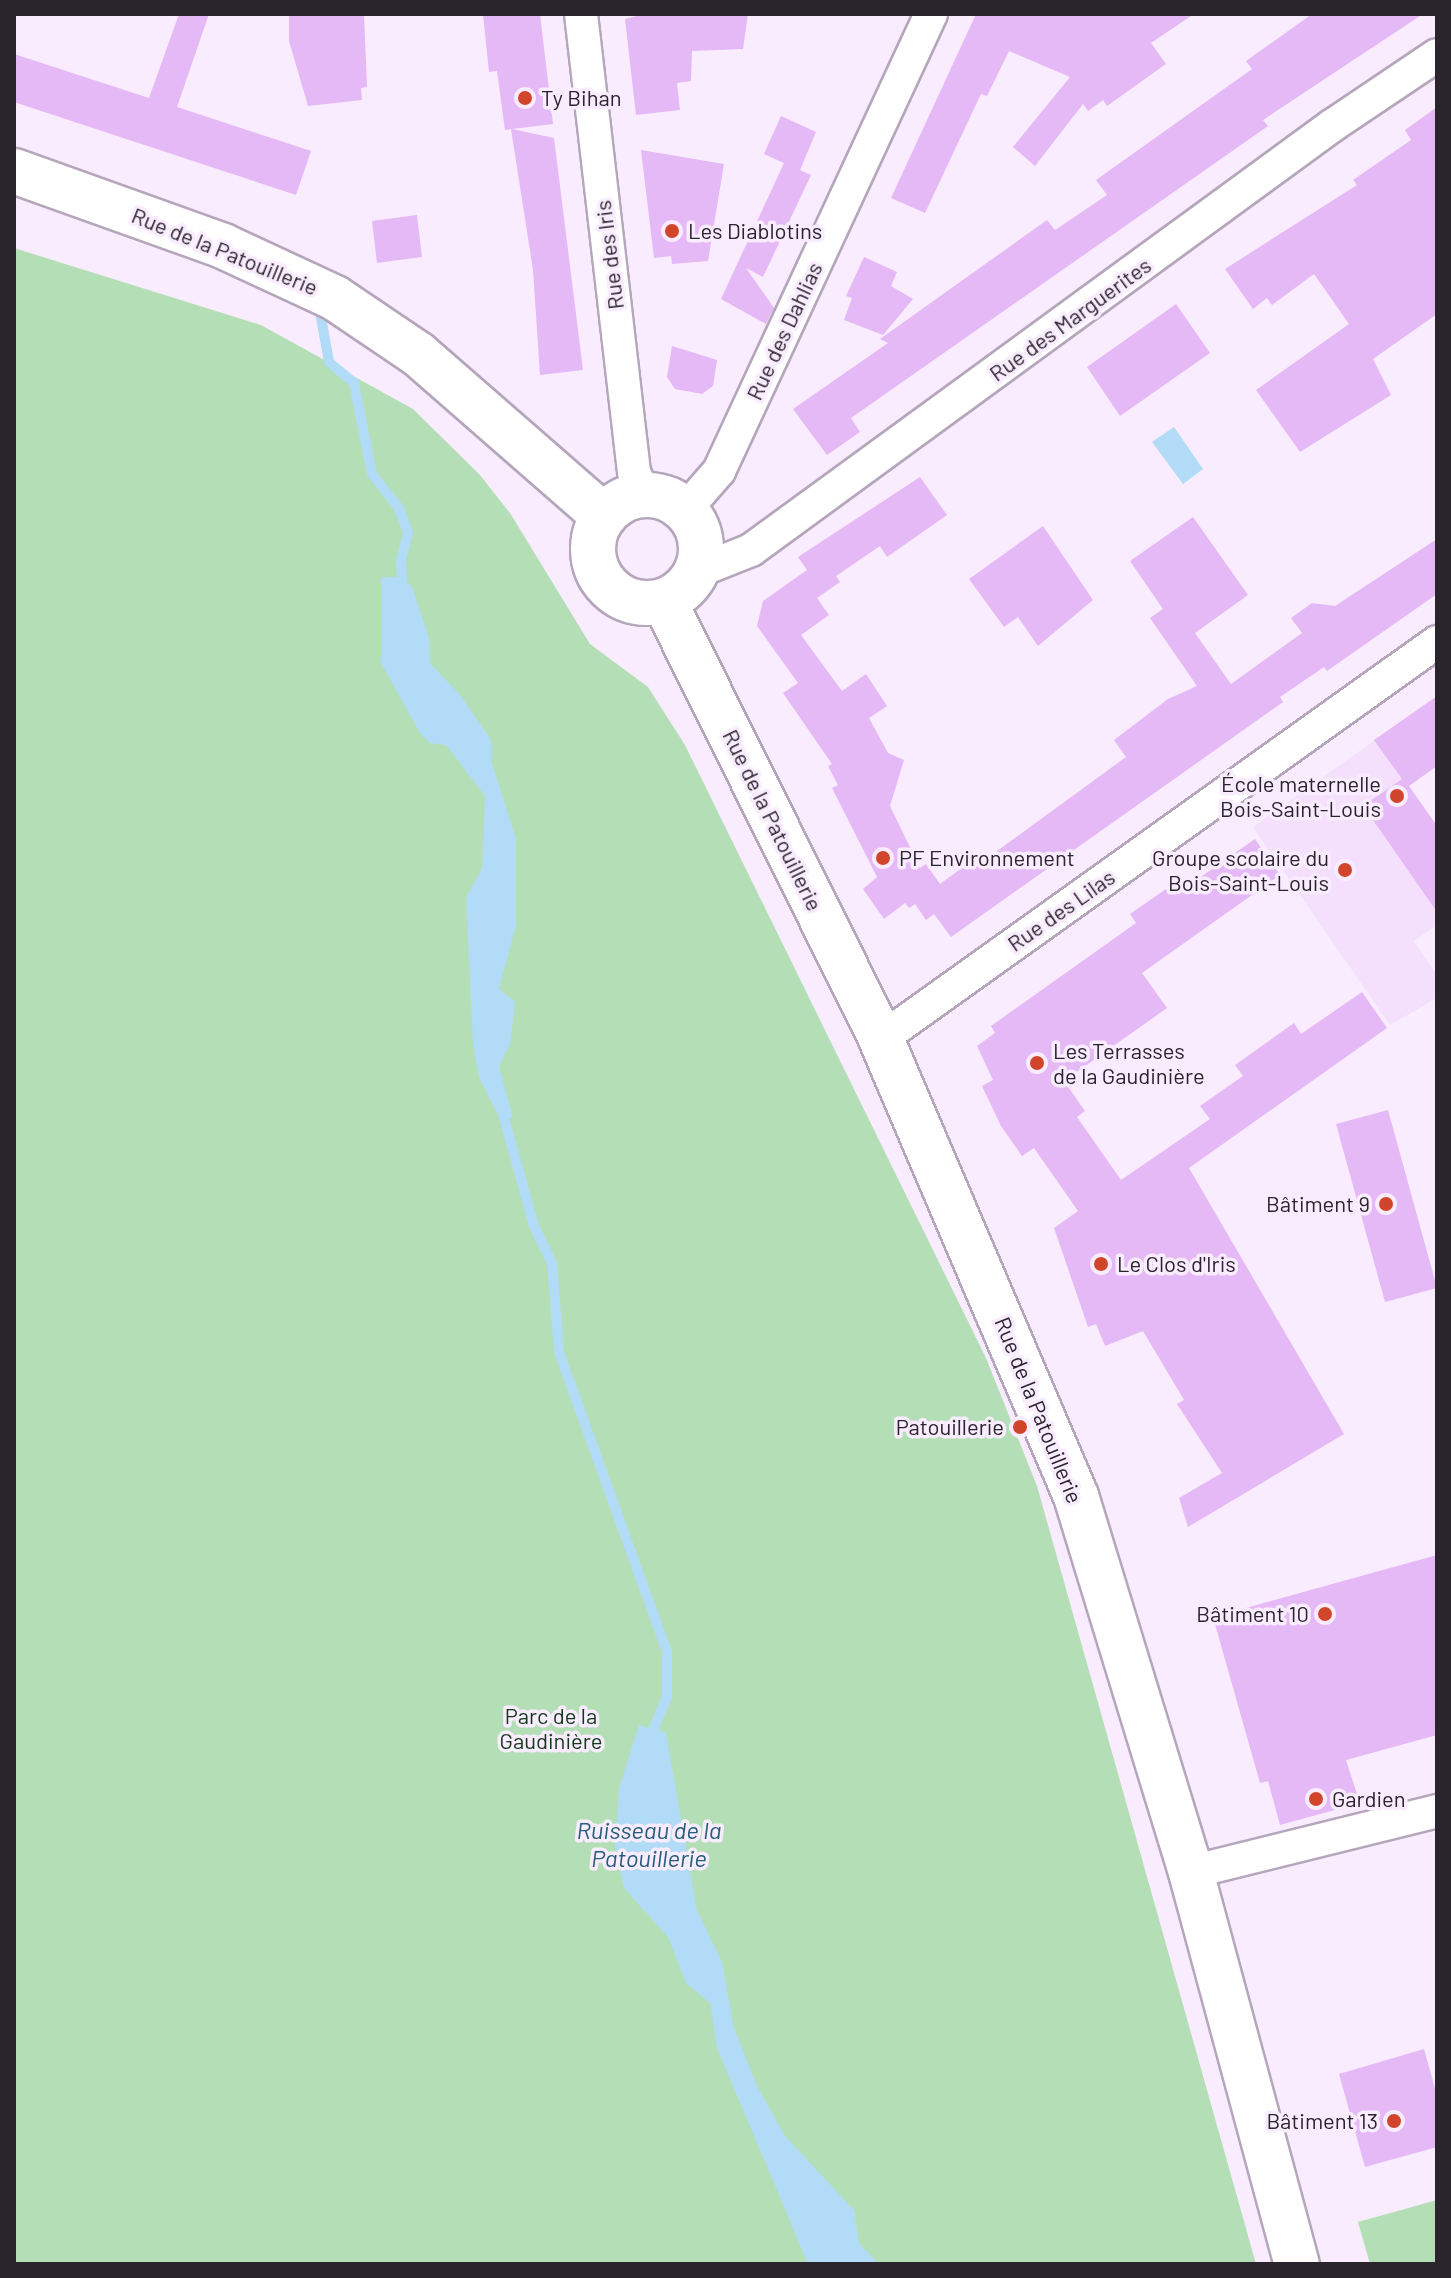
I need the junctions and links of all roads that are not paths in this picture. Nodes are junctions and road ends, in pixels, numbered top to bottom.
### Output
1 (581, 14) edge
2 (931, 14) edge
3 (1437, 55) edge
4 (14, 171) edge
5 (644, 494) junction
6 (685, 510) junction
7 (604, 516) junction
8 (696, 572) junction
9 (664, 601) junction
10 (1437, 642) edge
11 (881, 1039) junction
12 (1437, 1811) edge
13 (1191, 1872) junction
14 (1297, 2264) edge

1 - 5 street, Rue des Iris
2 - 6 street, Rue des Dahlias
3 - 8 street, Rue des Marguerites
4 - 7 street, Rue de la Patouillerie
5 - 6 street
5 - 7 street
6 - 8 street
7 - 9 street
8 - 9 street
9 - 11 street, Rue de la Patouillerie
10 - 11 street, Rue des Lilas
11 - 13 street, Rue de la Patouillerie
12 - 13 street
13 - 14 street, Rue de la Patouillerie

